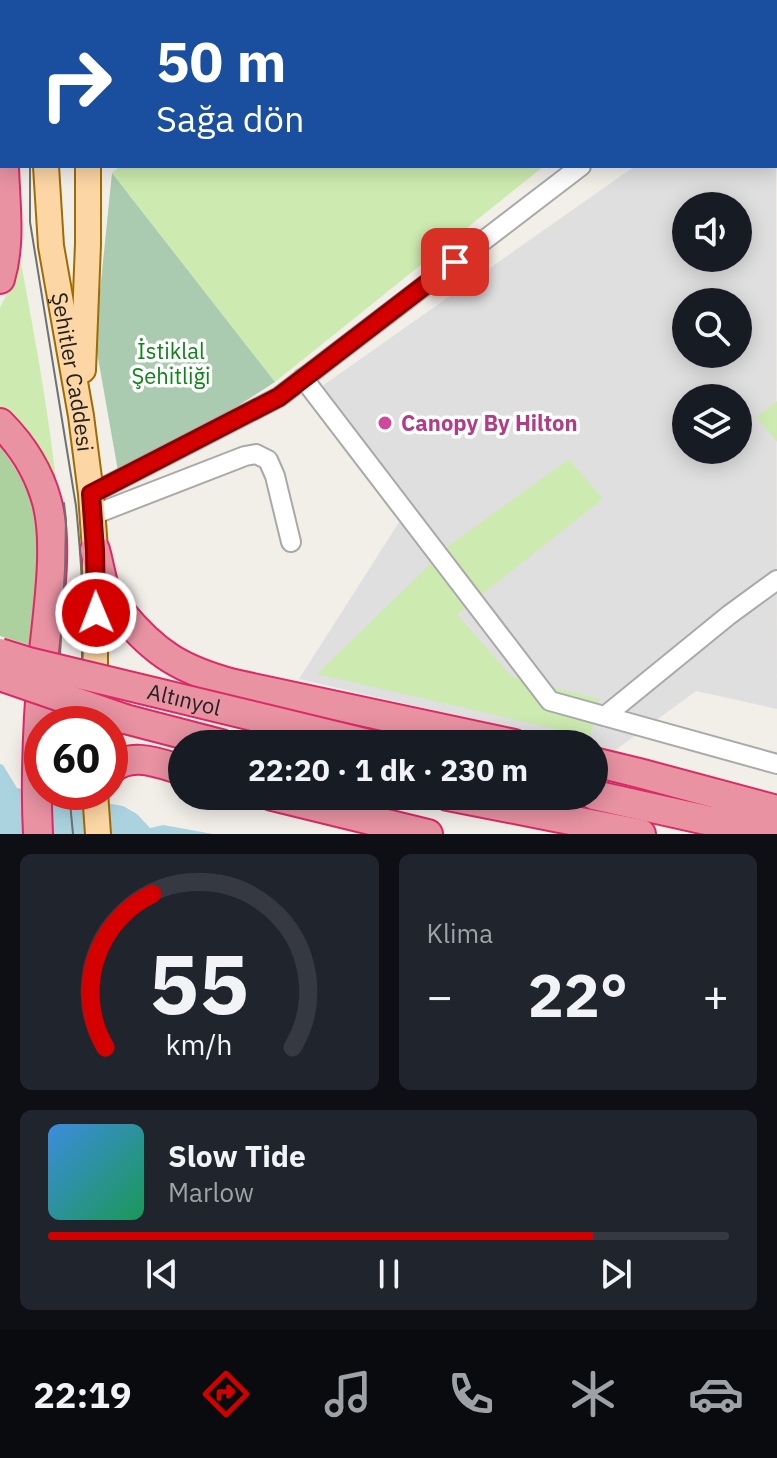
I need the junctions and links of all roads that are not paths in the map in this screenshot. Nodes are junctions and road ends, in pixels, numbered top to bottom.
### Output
1 (4, 168) edge
2 (46, 168) edge
3 (578, 168) edge
4 (92, 170) edge
5 (0, 279) edge
6 (303, 378) junction
7 (81, 416) junction
8 (0, 423) edge
9 (92, 504) junction
10 (291, 542) dead end
11 (95, 550) junction
12 (777, 580) edge
13 (0, 653) edge
14 (0, 676) edge
15 (0, 697) edge
16 (44, 706) edge
17 (87, 706) edge
18 (95, 706) edge
19 (605, 716) junction
20 (128, 720) edge
21 (168, 730) edge
22 (311, 730) edge
23 (449, 730) edge
24 (128, 760) edge
25 (777, 764) edge
26 (608, 765) edge
27 (168, 766) edge
28 (639, 773) junction
29 (777, 796) edge
30 (608, 798) edge
31 (96, 810) edge
32 (329, 810) edge
33 (519, 810) edge
34 (777, 810) edge
35 (777, 831) edge
36 (38, 834) edge
37 (98, 834) edge
38 (428, 834) edge
39 (641, 834) edge

1 - 5 highway
2 - 7 main road, Şehitler Caddesi
3 - 6 lane
4 - 7 main road
6 - 9 lane
6 - 19 lane
7 - 9 main road, Şehitler Caddesi
8 - 36 highway
9 - 10 lane
9 - 11 main road, Şehitler Caddesi
11 - 18 main road, Şehitler Caddesi
11 - 23 highway
12 - 19 lane
13 - 22 highway, Altınyol, bridge
14 - 17 highway, Altınyol, bridge
15 - 16 highway, bridge
19 - 25 lane
20 - 21 highway, Altınyol
24 - 27 highway
26 - 28 highway
28 - 29 main road
28 - 34 highway
30 - 35 highway
31 - 37 main road
32 - 38 highway
33 - 39 highway

